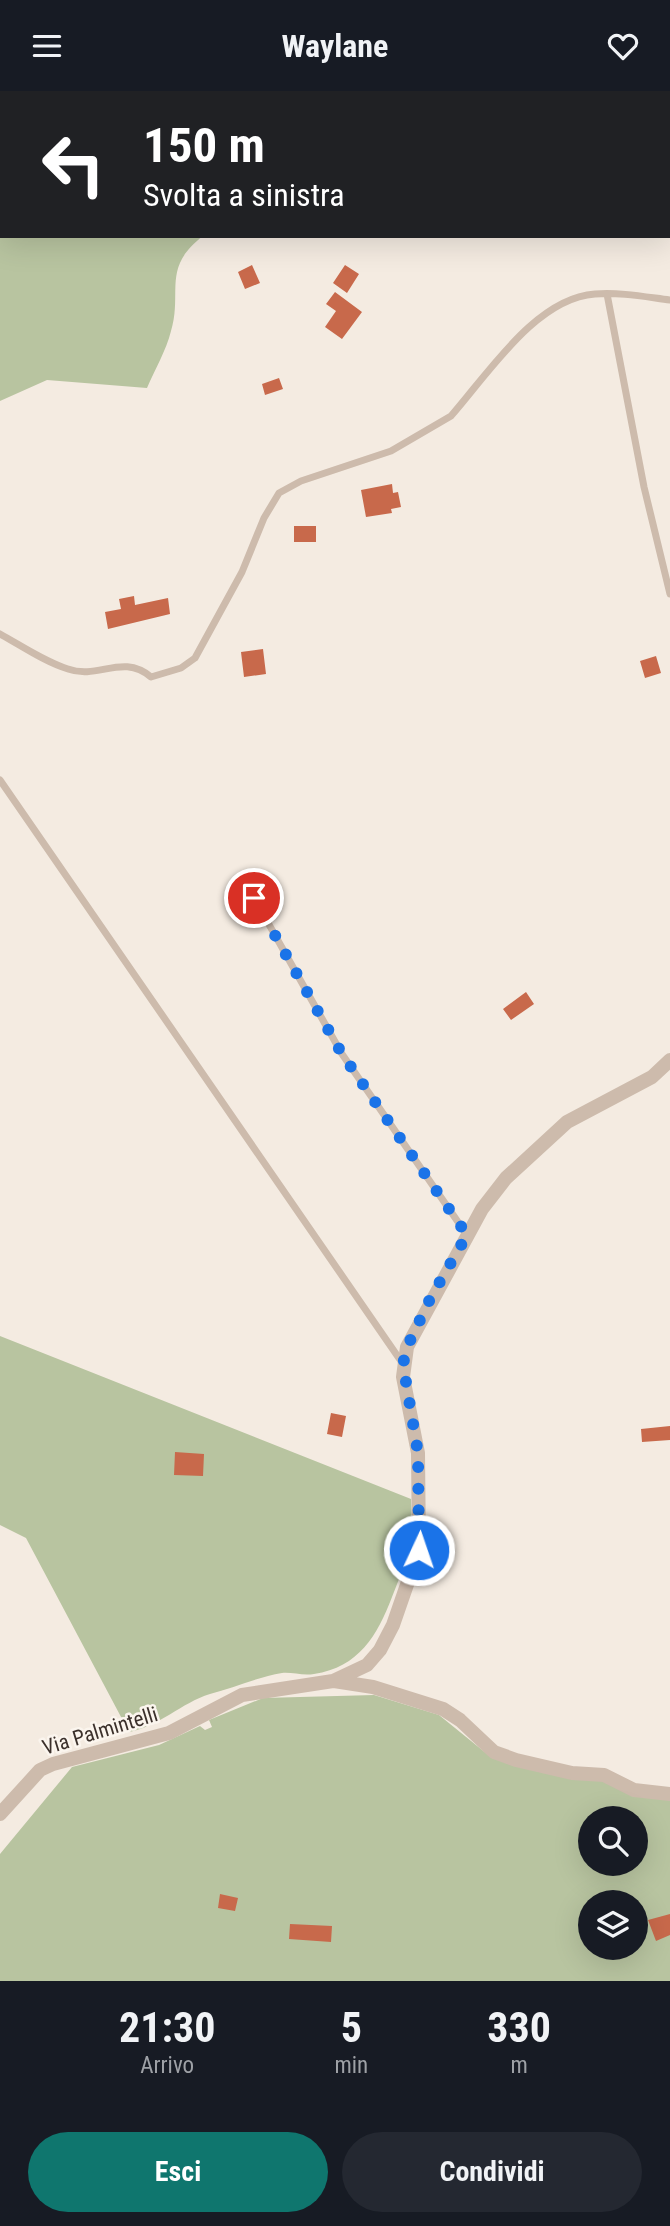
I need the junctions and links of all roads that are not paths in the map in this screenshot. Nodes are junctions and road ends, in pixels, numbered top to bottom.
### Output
1 (607, 294) junction
2 (670, 300) edge
3 (670, 594) edge
4 (0, 634) edge
5 (0, 780) edge
6 (254, 898) dead end
7 (670, 1061) edge
8 (467, 1235) junction
9 (403, 1364) junction
10 (333, 1681) junction
11 (670, 1794) edge
12 (0, 1814) edge

1 - 2 lane
1 - 3 lane
1 - 4 lane
5 - 9 lane
6 - 8 lane
7 - 8 street, Via Palmintelli
8 - 9 street, Via Palmintelli
9 - 10 street, Via Palmintelli
10 - 11 street
10 - 12 street, Via Palmintelli

